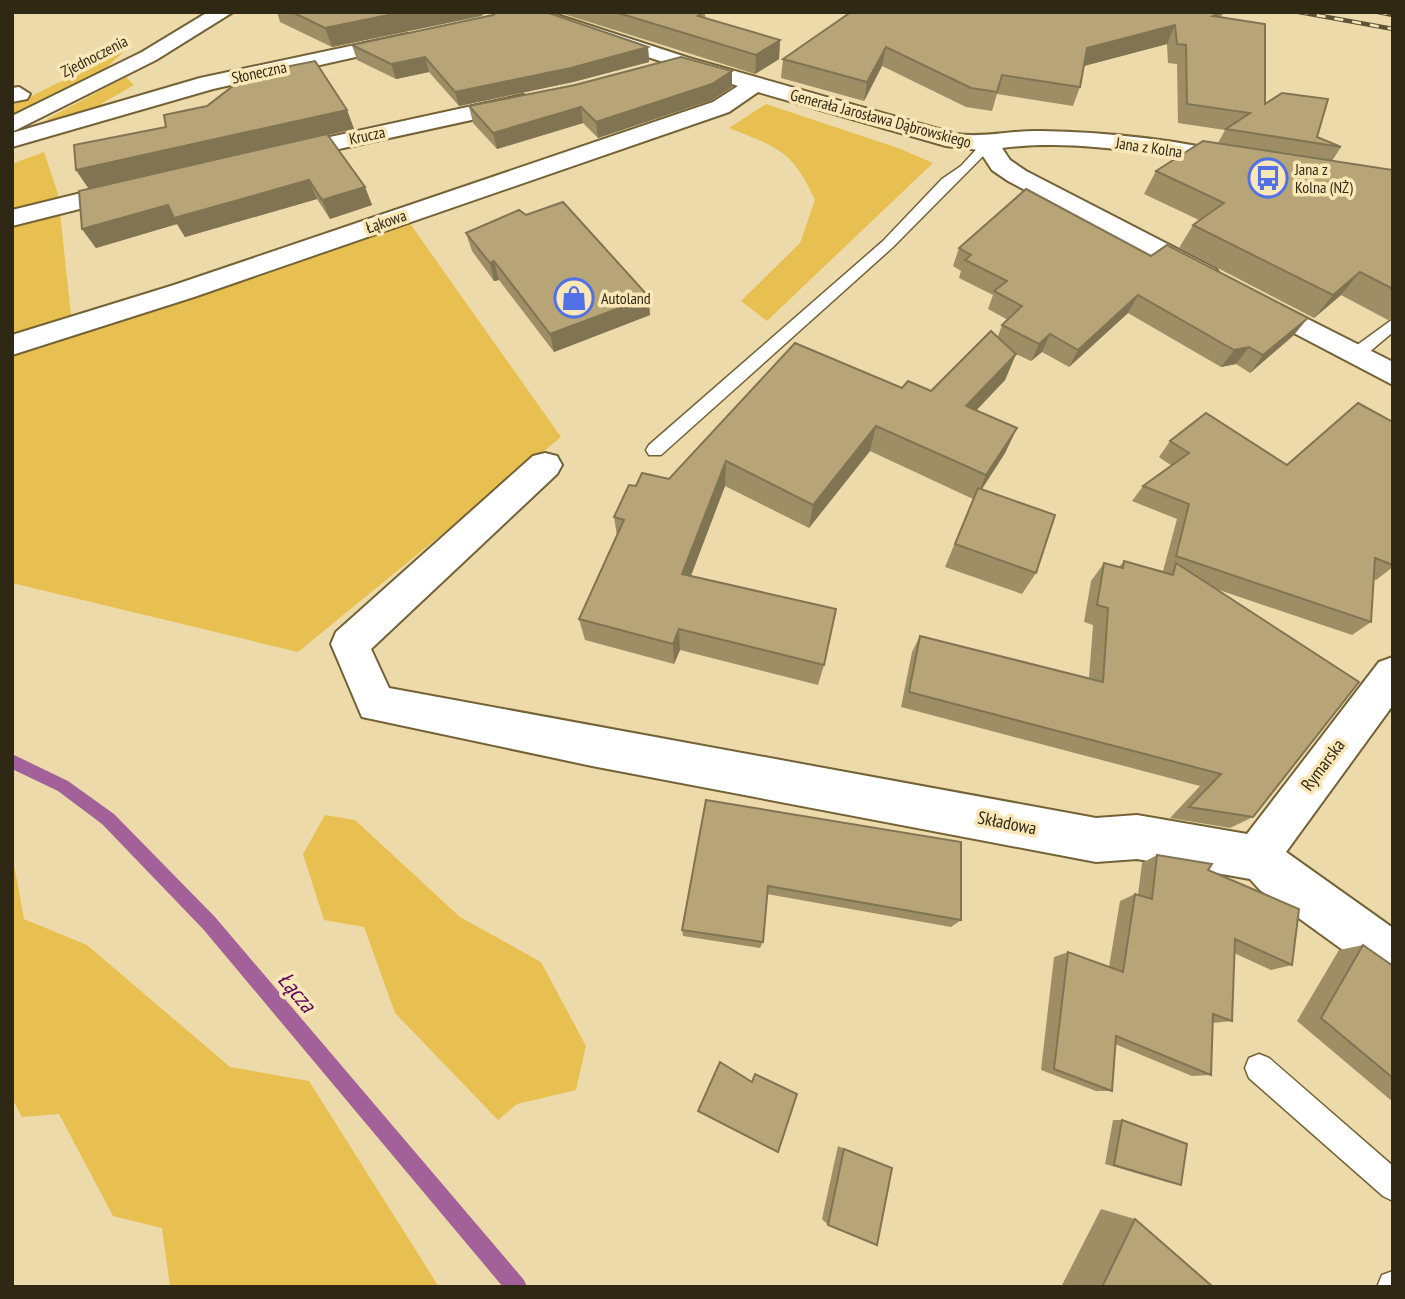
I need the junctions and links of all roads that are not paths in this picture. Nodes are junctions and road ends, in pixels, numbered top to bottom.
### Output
1 (527, 12) edge
2 (223, 13) edge
3 (422, 37) edge
4 (149, 56) junction
5 (681, 64) junction
6 (638, 75) edge
7 (42, 83) dead end
8 (208, 83) junction
9 (754, 85) junction
10 (15, 95) edge
11 (549, 97) edge
12 (12, 125) edge
13 (12, 140) edge
14 (988, 145) junction
15 (255, 160) edge
16 (1255, 164) edge
17 (150, 184) edge
18 (12, 218) edge
19 (1393, 324) edge
20 (12, 345) edge
21 (1355, 355) junction
22 (1393, 375) edge
23 (655, 450) dead end
24 (545, 465) dead end
25 (1393, 674) edge
26 (1262, 859) junction
27 (1393, 957) edge
28 (1259, 1068) dead end
29 (1393, 1186) edge

1 - 5 street, Generała Jarosława Dąbrowskiego
2 - 4 street, Zjednoczenia
3 - 8 street, Słoneczna
4 - 8 street, Zjednoczenia
4 - 12 street, Zjednoczenia
5 - 6 street
5 - 9 street, Generała Jarosława Dąbrowskiego
7 - 10 street, Zjednoczenia
8 - 13 street, Słoneczna
9 - 14 street, Generała Jarosława Dąbrowskiego
9 - 20 street, Łąkowa
11 - 15 street, Krucza
14 - 16 street, Jana z Kolna
14 - 21 street, Generała Jarosława Dąbrowskiego
14 - 23 lane
17 - 18 street
19 - 21 lane
21 - 22 street, Generała Jarosława Dąbrowskiego
24 - 26 street, Składowa
25 - 26 street, Rymarska
26 - 27 street
28 - 29 lane

